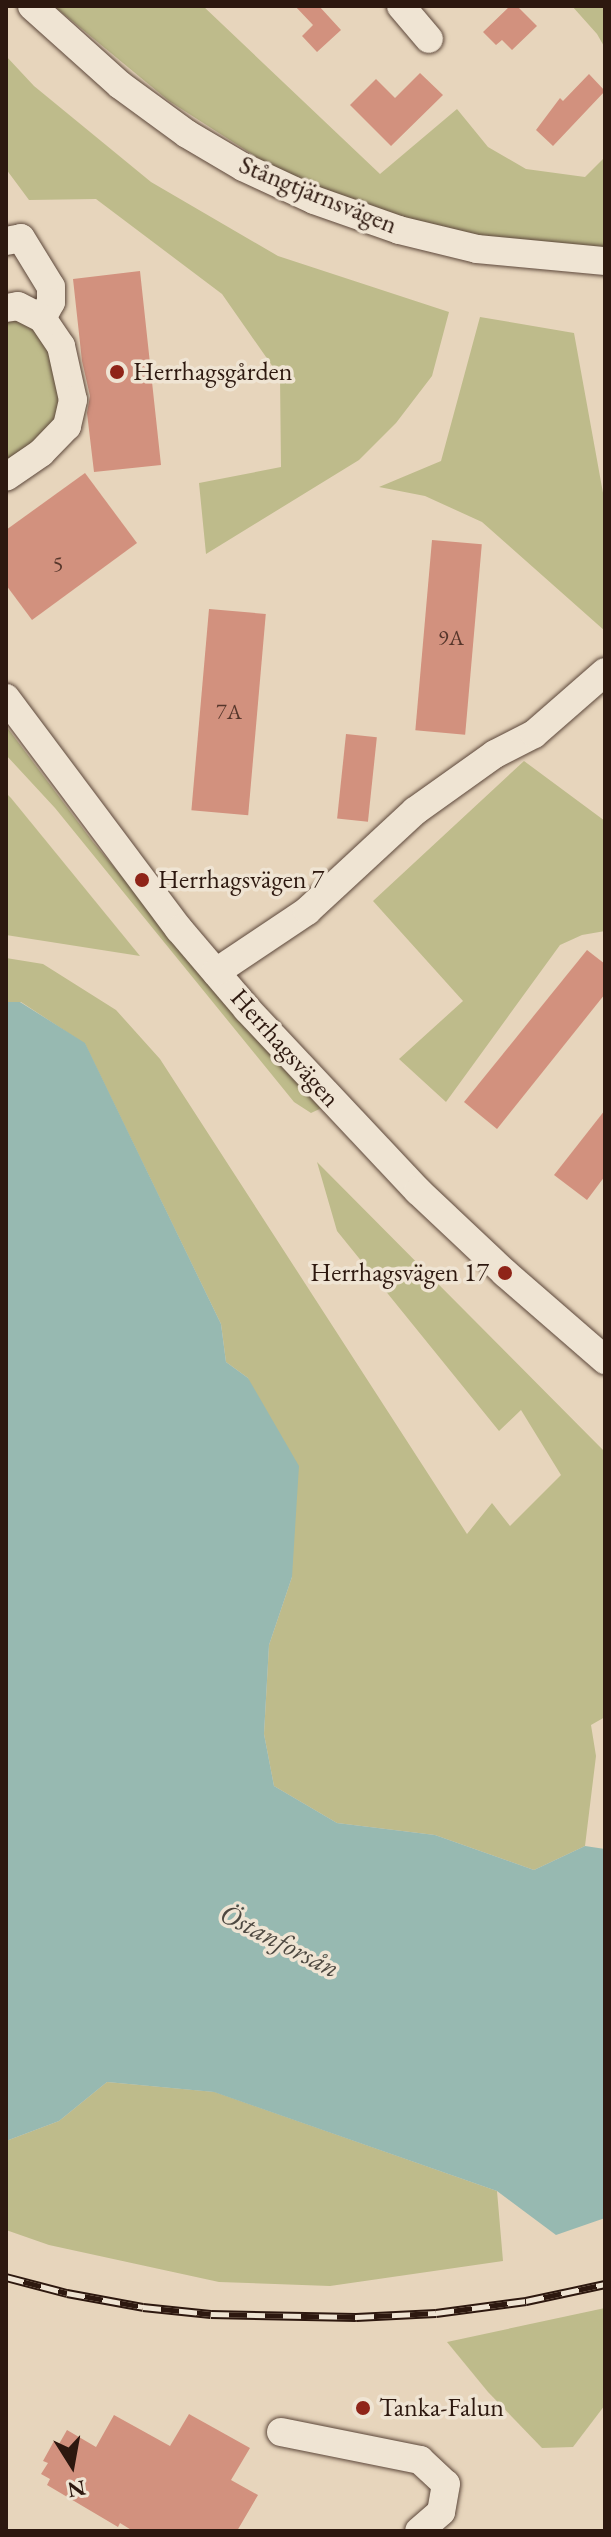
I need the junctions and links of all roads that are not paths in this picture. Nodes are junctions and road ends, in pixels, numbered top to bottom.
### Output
1 (32, 6) edge
2 (401, 6) edge
3 (429, 39) dead end
4 (6, 241) edge
5 (605, 261) edge
6 (6, 308) edge
7 (42, 318) junction
8 (6, 477) edge
9 (605, 672) edge
10 (6, 698) edge
11 (216, 972) junction
12 (605, 1360) edge
13 (281, 2432) dead end
14 (419, 2531) edge

1 - 5 street, Stångtjärnsvägen
2 - 3 street
4 - 7 street
6 - 7 street
7 - 8 street
9 - 11 street
10 - 11 street, Herrhagsvägen
11 - 12 street, Herrhagsvägen
13 - 14 street

